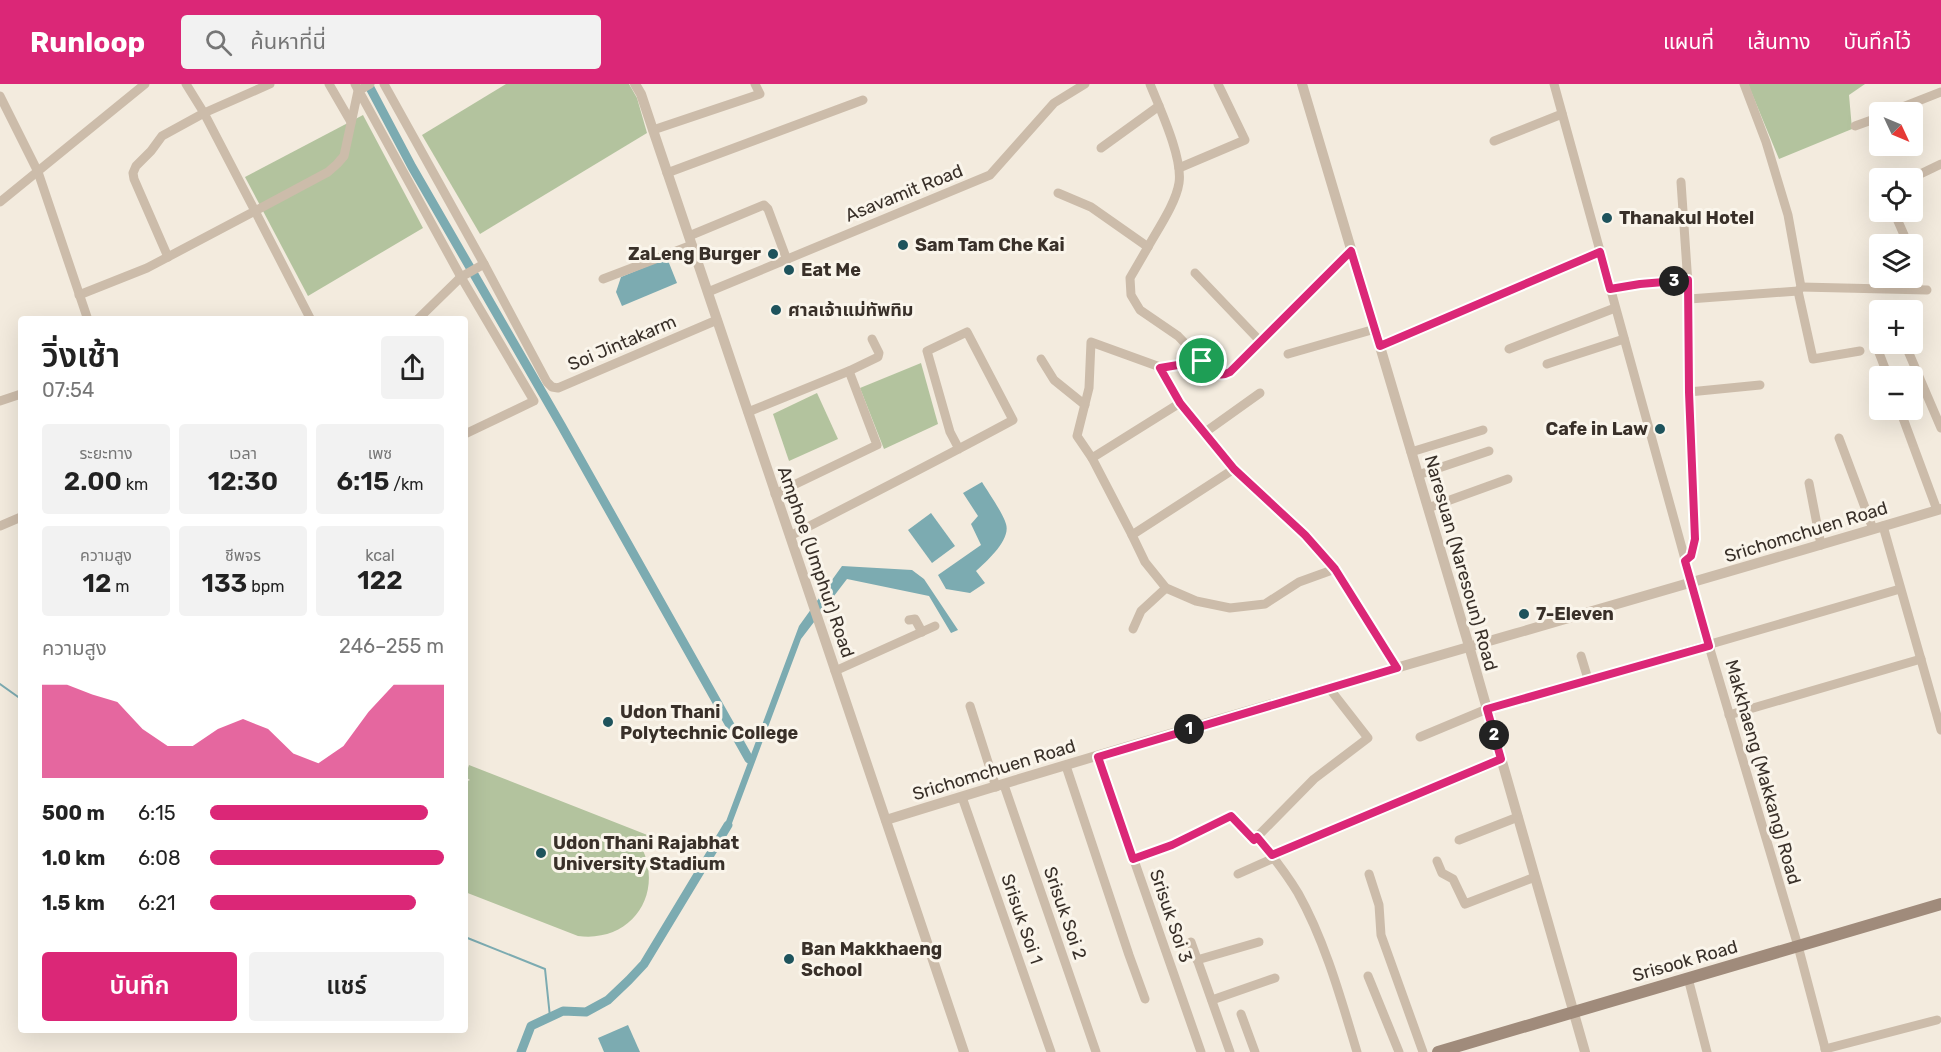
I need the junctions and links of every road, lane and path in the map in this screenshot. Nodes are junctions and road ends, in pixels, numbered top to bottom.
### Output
1 (144, 84) edge
2 (186, 84) edge
3 (270, 84) edge
4 (329, 84) edge
5 (370, 84) edge
6 (384, 84) edge
7 (635, 84) edge
8 (755, 84) edge
9 (1085, 84) edge
10 (1150, 84) edge
11 (1218, 84) edge
12 (1554, 84) edge
13 (1744, 84) edge
14 (1939, 84) edge
15 (1305, 85) edge
16 (357, 88) edge
17 (1941, 92) edge
18 (0, 96) edge
19 (863, 100) dead end
20 (1916, 102) edge
21 (1159, 106) junction
22 (204, 113) junction
23 (1562, 114) junction
24 (1869, 121) edge
25 (351, 122) junction
26 (1855, 126) dead end
27 (653, 130) junction
28 (1494, 141) dead end
29 (1101, 148) dead end
30 (1941, 164) edge
31 (1179, 168) junction
32 (38, 172) junction
33 (667, 172) junction
34 (1923, 173) edge
35 (1681, 182) dead end
36 (1058, 193) dead end
37 (0, 202) edge
38 (255, 211) junction
39 (690, 241) junction
40 (1148, 247) junction
41 (1351, 251) junction
42 (1600, 252) junction
43 (168, 256) junction
44 (787, 260) junction
45 (480, 266) junction
46 (1195, 273) dead end
47 (463, 275) junction
48 (603, 279) dead end
49 (1688, 280) junction
50 (1610, 289) junction
51 (1800, 289) junction
52 (1927, 290) dead end
53 (708, 292) junction
54 (79, 295) junction
55 (1689, 299) junction
56 (1616, 308) junction
57 (87, 316) edge
58 (309, 316) edge
59 (421, 316) edge
60 (717, 321) junction
61 (1375, 329) junction
62 (872, 339) dead end
63 (1624, 339) junction
64 (1260, 341) junction
65 (1380, 346) junction
66 (1509, 350) dead end
67 (1860, 351) dead end
68 (1288, 354) dead end
69 (1909, 354) edge
70 (1041, 360) dead end
71 (1202, 361) junction
72 (1547, 364) dead end
73 (1160, 368) junction
74 (849, 371) junction
75 (1760, 385) dead end
76 (1689, 392) junction
77 (1260, 393) dead end
78 (18, 395) edge
79 (0, 400) edge
80 (1180, 403) junction
81 (1085, 405) junction
82 (748, 412) junction
83 (1904, 420) edge
84 (1941, 428) edge
85 (1483, 430) dead end
86 (468, 433) edge
87 (1204, 433) junction
88 (1839, 438) dead end
89 (959, 449) junction
90 (1489, 451) dead end
91 (1411, 452) junction
92 (1092, 458) junction
93 (1234, 469) junction
94 (1418, 475) junction
95 (1508, 479) dead end
96 (1809, 483) dead end
97 (776, 494) junction
98 (1428, 508) junction
99 (1939, 509) edge
100 (18, 518) edge
101 (0, 526) edge
102 (1878, 528) junction
103 (1132, 535) junction
104 (790, 536) junction
105 (1821, 544) junction
106 (1685, 561) junction
107 (1335, 569) junction
108 (1692, 583) junction
109 (1166, 588) junction
110 (1900, 589) junction
111 (909, 620) dead end
112 (935, 626) dead end
113 (1133, 629) dead end
114 (922, 632) junction
115 (1469, 646) junction
116 (1709, 646) junction
117 (1581, 656) dead end
118 (1921, 659) junction
119 (1397, 668) junction
120 (835, 671) junction
121 (1588, 679) junction
122 (1329, 688) junction
123 (970, 706) dead end
124 (1487, 709) junction
125 (1729, 716) junction
126 (1941, 730) edge
127 (1420, 737) dead end
128 (1098, 757) junction
129 (1501, 759) junction
130 (1066, 766) junction
131 (1000, 786) junction
132 (962, 797) junction
133 (1518, 817) junction
134 (886, 820) junction
135 (1257, 837) junction
136 (1459, 840) dead end
137 (1273, 856) junction
138 (1133, 859) junction
139 (1437, 861) dead end
140 (1238, 874) dead end
141 (1369, 874) dead end
142 (1535, 877) junction
143 (1941, 904) edge
144 (1191, 942) dead end
145 (1259, 942) dead end
146 (1798, 946) junction
147 (1197, 960) junction
148 (1368, 976) dead end
149 (1275, 978) dead end
150 (1688, 978) junction
151 (1145, 999) dead end
152 (1212, 1000) junction
153 (1573, 1012) junction
154 (1241, 1014) dead end
155 (1937, 1020) dead end
156 (1826, 1050) edge
157 (964, 1052) edge
158 (1051, 1052) edge
159 (1096, 1052) edge
160 (1201, 1052) edge
161 (1230, 1052) edge
162 (1255, 1052) edge
163 (1357, 1052) edge
164 (1399, 1052) edge
165 (1423, 1052) edge
166 (1438, 1052) edge
167 (1585, 1052) edge
168 (1707, 1052) edge

1 - 32 street
2 - 22 street
3 - 22 street
4 - 25 street
5 - 16 street
6 - 45 street
7 - 27 street, Amphoe (Umphur) Road
8 - 27 street
9 - 44 street, Asavamit Road
10 - 21 street
11 - 31 street
12 - 23 street, Makkhaeng (Makkang) Road
13 - 51 street
14 - 17 street
15 - 41 street, Naresuan (Naresoun) Road
16 - 25 street
16 - 47 street
17 - 20 street
18 - 32 street
19 - 33 street
21 - 29 street
21 - 31 street
22 - 38 street
22 - 43 street
23 - 28 street
23 - 42 street, Makkhaeng (Makkang) Road
24 - 26 street
25 - 38 street
27 - 33 street, Amphoe (Umphur) Road
30 - 34 street
31 - 40 street
32 - 37 street
32 - 54 street
33 - 39 street, Amphoe (Umphur) Road
35 - 49 street
36 - 40 street
38 - 43 street
38 - 58 street
39 - 44 street
39 - 48 street
39 - 53 street, Amphoe (Umphur) Road
40 - 71 street
41 - 61 street, Naresuan (Naresoun) Road
41 - 64 street
42 - 50 street, Makkhaeng (Makkang) Road
42 - 65 street
43 - 54 street
44 - 53 street, Asavamit Road
45 - 47 street
45 - 60 street, Soi Jintakarm
46 - 64 street
47 - 59 street
47 - 86 street
49 - 50 street
49 - 55 street
50 - 56 street, Makkhaeng (Makkang) Road
51 - 52 street
51 - 55 street
51 - 67 street
53 - 60 street, Amphoe (Umphur) Road
54 - 57 street
55 - 76 street
56 - 63 street, Makkhaeng (Makkang) Road
56 - 66 street
60 - 82 street, Amphoe (Umphur) Road
61 - 65 street, Naresuan (Naresoun) Road
61 - 68 street
62 - 74 street
63 - 72 street
63 - 106 street, Makkhaeng (Makkang) Road
64 - 71 street
65 - 91 street, Naresuan (Naresoun) Road
69 - 84 street
70 - 81 street
71 - 73 street
73 - 80 street
73 - 81 street
74 - 82 street
74 - 97 street
75 - 76 street
76 - 106 street
77 - 87 street
78 - 79 street
80 - 87 street
80 - 92 street
81 - 92 street
82 - 97 street, Amphoe (Umphur) Road
83 - 99 street
85 - 91 street
87 - 93 street
88 - 102 street
89 - 89 street
89 - 104 street
90 - 94 street
91 - 94 street, Naresuan (Naresoun) Road
92 - 103 street
93 - 103 street
93 - 107 street
94 - 98 street, Naresuan (Naresoun) Road
95 - 98 street
96 - 105 street
97 - 104 street, Amphoe (Umphur) Road
98 - 115 street, Naresuan (Naresoun) Road
99 - 102 street, Srichomchuen Road
100 - 101 street
102 - 105 street, Srichomchuen Road
102 - 110 street
103 - 109 street
104 - 120 street, Amphoe (Umphur) Road
105 - 108 street, Srichomchuen Road
106 - 108 street, Makkhaeng (Makkang) Road
107 - 109 street
107 - 119 street
108 - 115 street, Srichomchuen Road
108 - 116 street, Makkhaeng (Makkang) Road
109 - 113 street
110 - 116 street
110 - 118 street
111 - 114 street
112 - 114 street
114 - 120 street
115 - 119 street, Srichomchuen Road
115 - 124 street, Naresuan (Naresoun) Road
116 - 121 street
116 - 125 street, Makkhaeng (Makkang) Road
117 - 121 street
118 - 125 street
118 - 126 street
119 - 122 street, Srichomchuen Road
120 - 134 street, Amphoe (Umphur) Road
121 - 124 street
122 - 128 street, Srichomchuen Road
122 - 135 street
123 - 131 street, Srisuk Soi 2
124 - 127 street
124 - 129 street, Naresuan (Naresoun) Road
125 - 146 street, Makkhaeng (Makkang) Road
128 - 130 street, Srichomchuen Road
128 - 138 street, Srisuk Soi 3
129 - 133 street, Naresuan (Naresoun) Road
129 - 137 street
130 - 131 street, Srichomchuen Road
130 - 151 street
131 - 132 street, Srichomchuen Road
131 - 159 street, Srisuk Soi 2
132 - 134 street, Srichomchuen Road
132 - 158 street, Srisuk Soi 1
133 - 136 street
133 - 142 street, Naresuan (Naresoun) Road
134 - 157 street, Amphoe (Umphur) Road
135 - 137 street
135 - 138 street
137 - 140 street
137 - 163 street
138 - 160 street, Srisuk Soi 3
139 - 142 street
141 - 165 street
142 - 153 street, Naresuan (Naresoun) Road
143 - 146 main road, Srisook Road
144 - 147 street
145 - 147 street
146 - 150 main road, Srisook Road
146 - 156 street, Makkhaeng (Makkang) Road
147 - 152 street
148 - 164 street
149 - 152 street
150 - 153 main road, Srisook Road
150 - 168 street
152 - 161 street
153 - 166 main road, Srisook Road
153 - 167 street, Naresuan (Naresoun) Road
154 - 162 street
155 - 156 street

